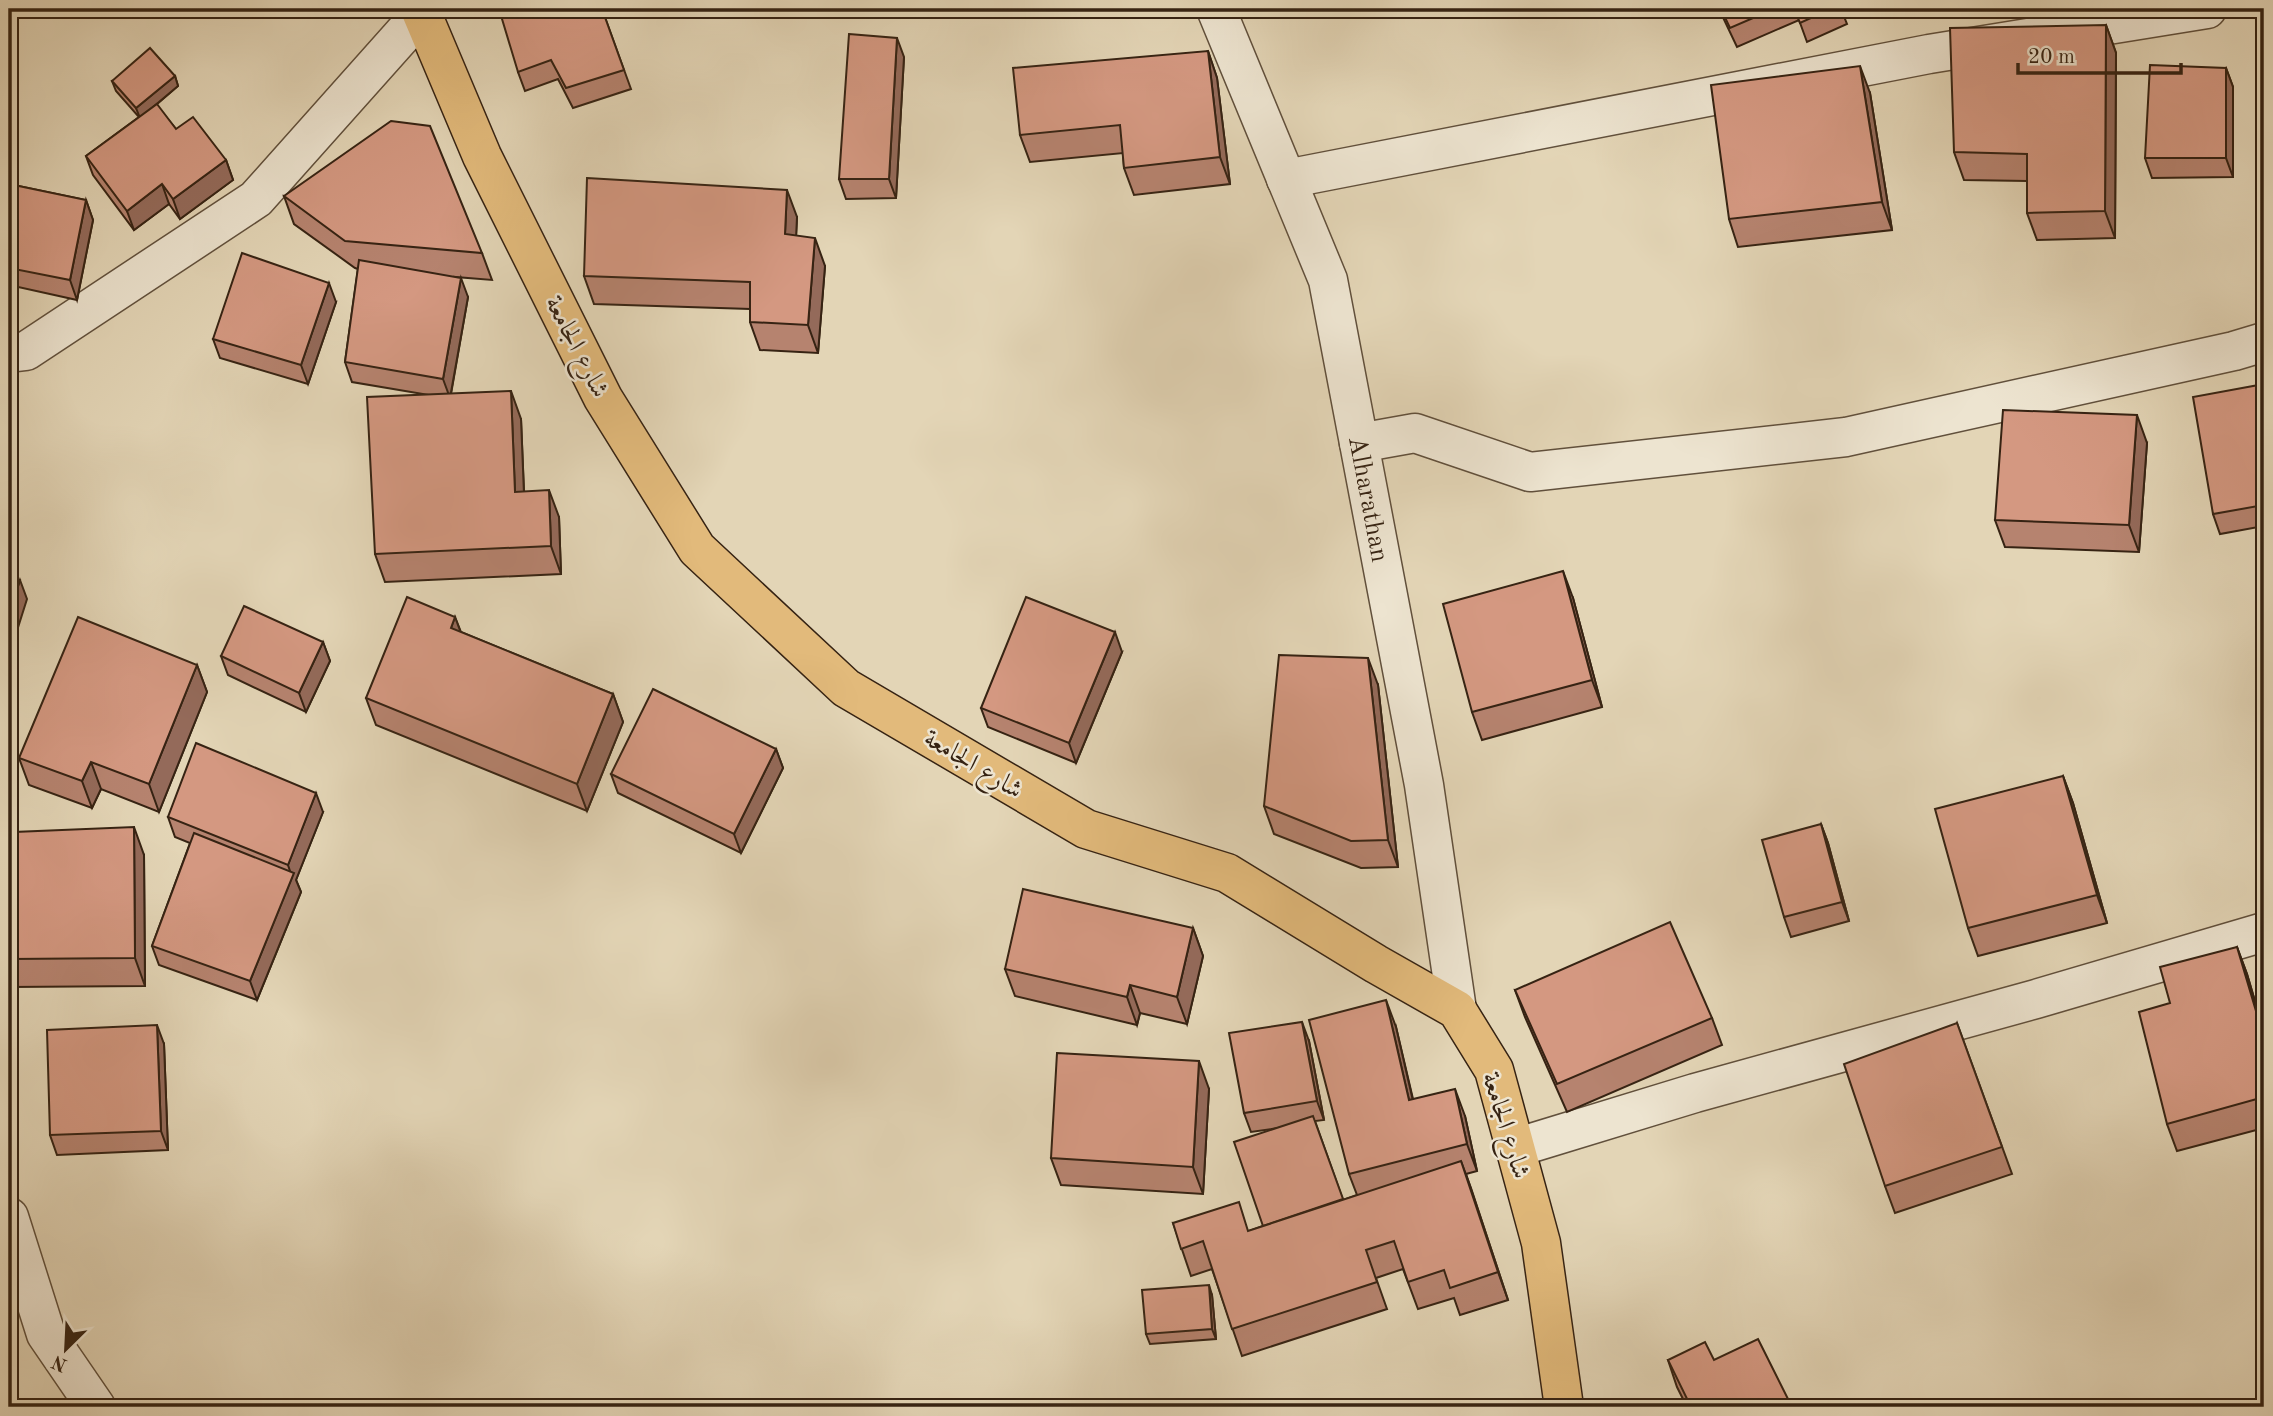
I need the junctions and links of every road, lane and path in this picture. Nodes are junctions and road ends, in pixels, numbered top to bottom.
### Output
1 (1216, 9) edge
2 (2207, 9) edge
3 (421, 11) edge
4 (1286, 179) junction
5 (2264, 342) edge
6 (9, 353) edge
7 (1359, 443) junction
8 (2264, 932) edge
9 (1457, 1010) junction
10 (1515, 1148) junction
11 (9, 1217) edge
12 (20, 1293) edge
13 (96, 1407) edge
14 (1564, 1407) edge

1 - 4 street, Alharathan
2 - 4 street
3 - 6 street
3 - 9 main road, شارع الجامعة
4 - 7 street, Alharathan
5 - 7 street
7 - 9 street, Alharathan
8 - 10 street
9 - 10 main road, شارع الجامعة
10 - 14 main road, شارع الجامعة
11 - 12 street
12 - 13 street

